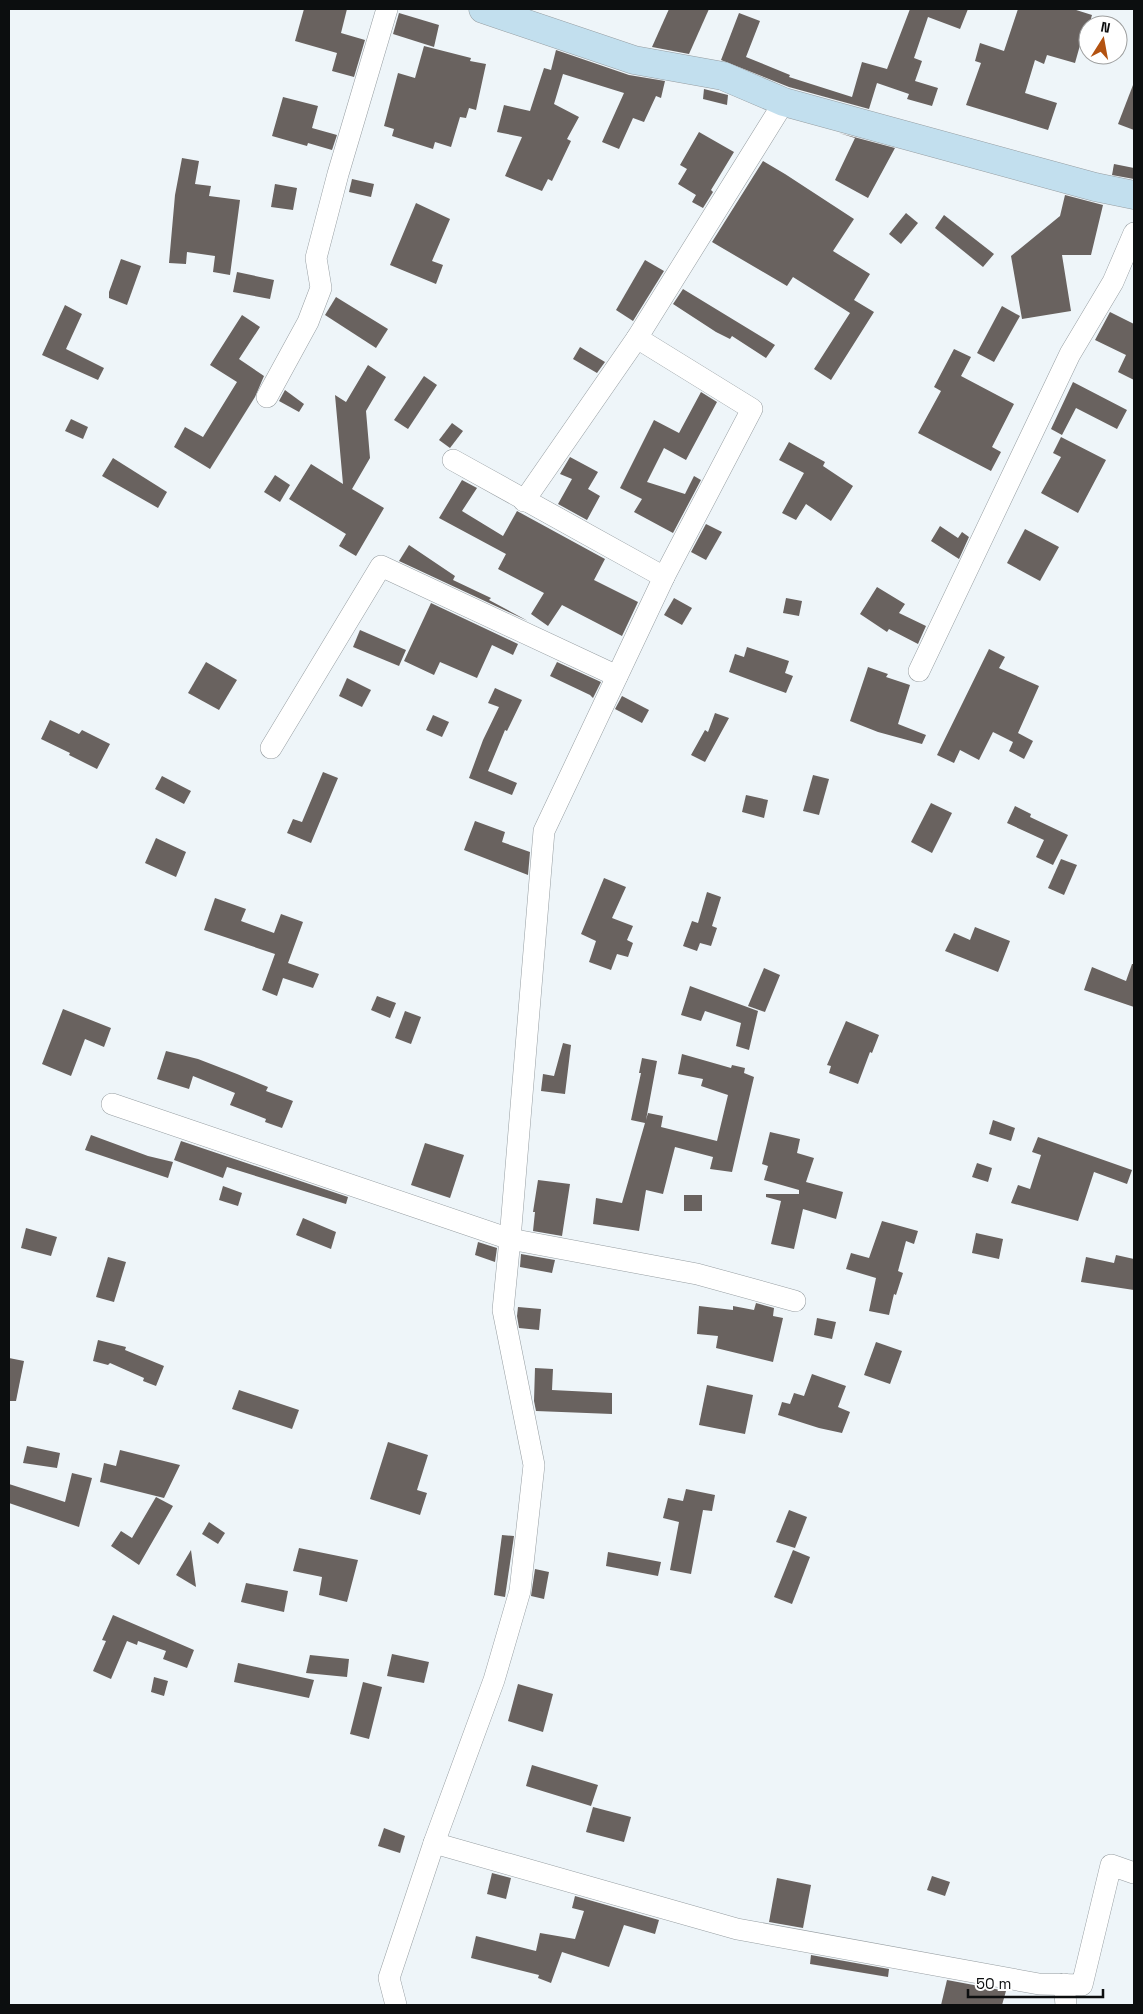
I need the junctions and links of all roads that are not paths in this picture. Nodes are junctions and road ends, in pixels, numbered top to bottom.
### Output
1 (387, 9) edge
2 (483, 9) edge
3 (784, 102) junction
4 (1134, 195) edge
5 (1134, 233) edge
6 (638, 338) junction
7 (267, 396) dead end
8 (454, 460) dead end
9 (524, 501) junction
10 (664, 577) junction
11 (919, 671) dead end
12 (617, 676) junction
13 (271, 748) dead end
14 (112, 1104) dead end
15 (510, 1239) junction
16 (795, 1301) dead end
17 (434, 1843) junction
18 (1134, 1873) edge
19 (1064, 1984) junction
20 (396, 2005) edge
21 (1066, 2005) edge

1 - 7 street
2 - 3 street
3 - 4 street
3 - 6 street
5 - 11 street
6 - 9 street
6 - 10 street
8 - 9 street
9 - 10 street
10 - 12 street
12 - 13 street
12 - 15 street
14 - 15 street
15 - 16 street
15 - 17 street
17 - 19 street
17 - 20 street
18 - 19 street
19 - 21 street

